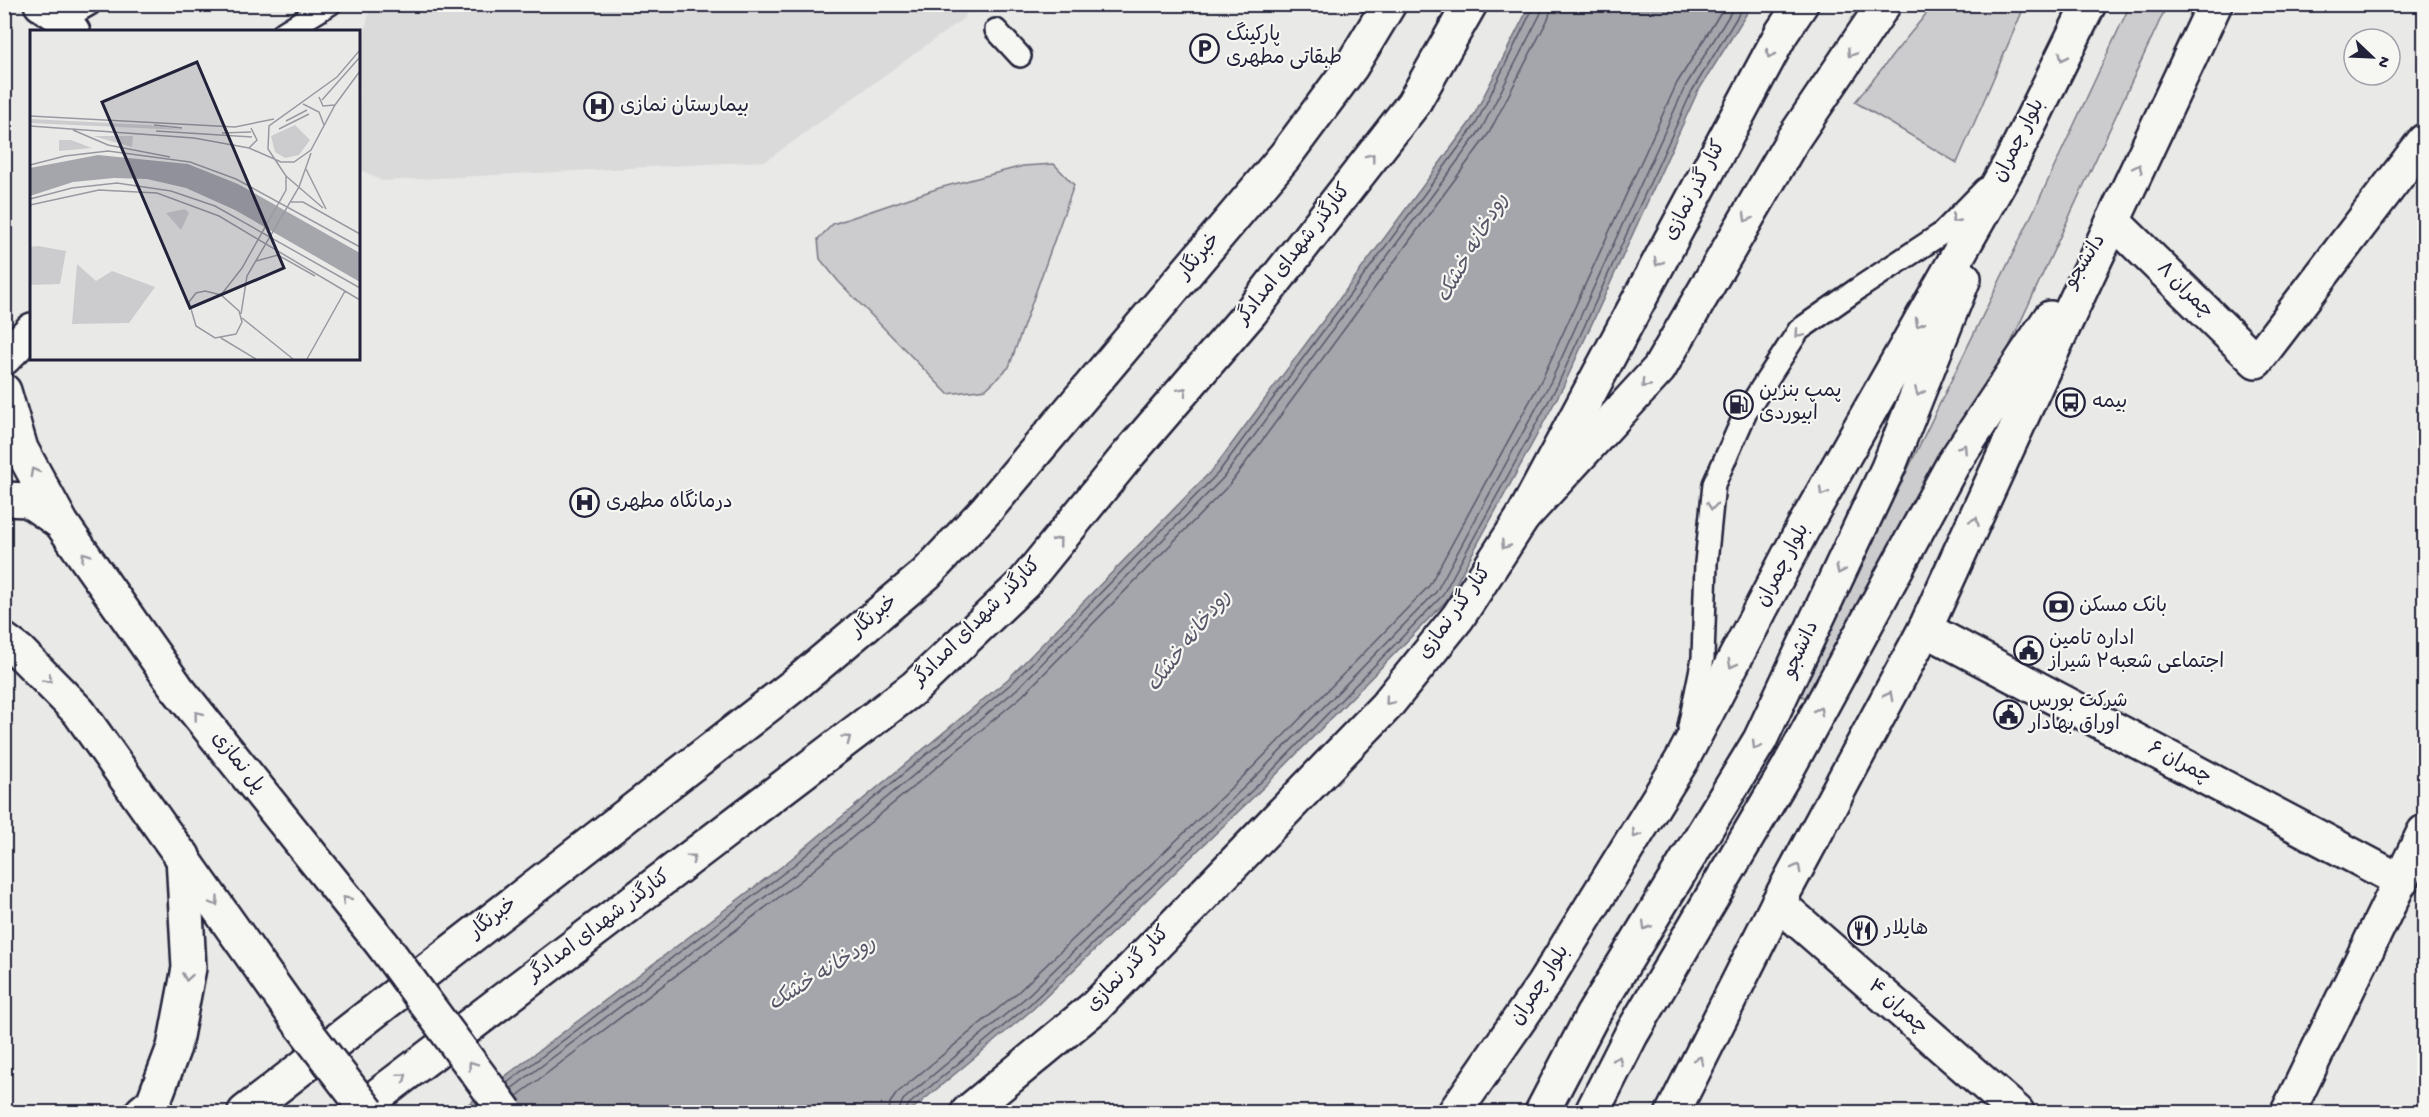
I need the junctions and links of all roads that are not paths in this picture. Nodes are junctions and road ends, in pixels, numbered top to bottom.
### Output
1 (330, 4) edge
2 (1389, 4) edge
3 (1470, 4) edge
4 (1802, 4) edge
5 (1884, 4) edge
6 (2089, 4) edge
7 (2216, 4) edge
8 (287, 30) edge
9 (996, 30) dead end
10 (1020, 56) dead end
11 (2424, 141) edge
12 (2010, 162) junction
13 (2113, 221) junction
14 (30, 332) edge
15 (4, 358) edge
16 (4, 391) edge
17 (4, 499) edge
18 (1523, 517) junction
19 (62, 524) junction
20 (1925, 629) junction
21 (4, 640) edge
22 (1682, 760) junction
23 (2424, 832) edge
24 (183, 856) junction
25 (2401, 881) junction
26 (1778, 903) junction
27 (142, 1113) edge
28 (245, 1113) edge
29 (356, 1113) edge
30 (368, 1113) edge
31 (506, 1113) edge
32 (968, 1113) edge
33 (1455, 1113) edge
34 (1542, 1113) edge
35 (1592, 1113) edge
36 (1673, 1113) edge
37 (2017, 1113) edge
38 (2288, 1113) edge

1 - 8 lane
2 - 28 main road, خبرنگار
29 -> 3 main road, کنارگذر شهدای امدادگر
4 -> 18 main road, کنار گذر نمازی
5 -> 18 main road
6 -> 12 main road, بلوار چمران
13 -> 7 main road
9 - 10 lane
11 - 13 main road, ۸ چمران
12 -> 22 main road, بلوار چمران
12 -> 22 lane
12 -> 34 main road, دانشجو
20 -> 13 main road
35 -> 13 main road, دانشجو
14 - 15 main road
19 -> 16 main road, پل نمازی
17 - 19 main road
18 -> 32 main road, کنار گذر نمازی
31 -> 19 main road, پل نمازی, bridge
20 - 25 main road, ۶ چمران
26 -> 20 main road
21 -> 24 main road
22 -> 33 main road, بلوار چمران
23 - 25 main road
24 -> 27 main road
24 -> 30 main road, bridge
25 - 38 main road
36 -> 26 main road
26 - 37 main road, ۴ چمران

